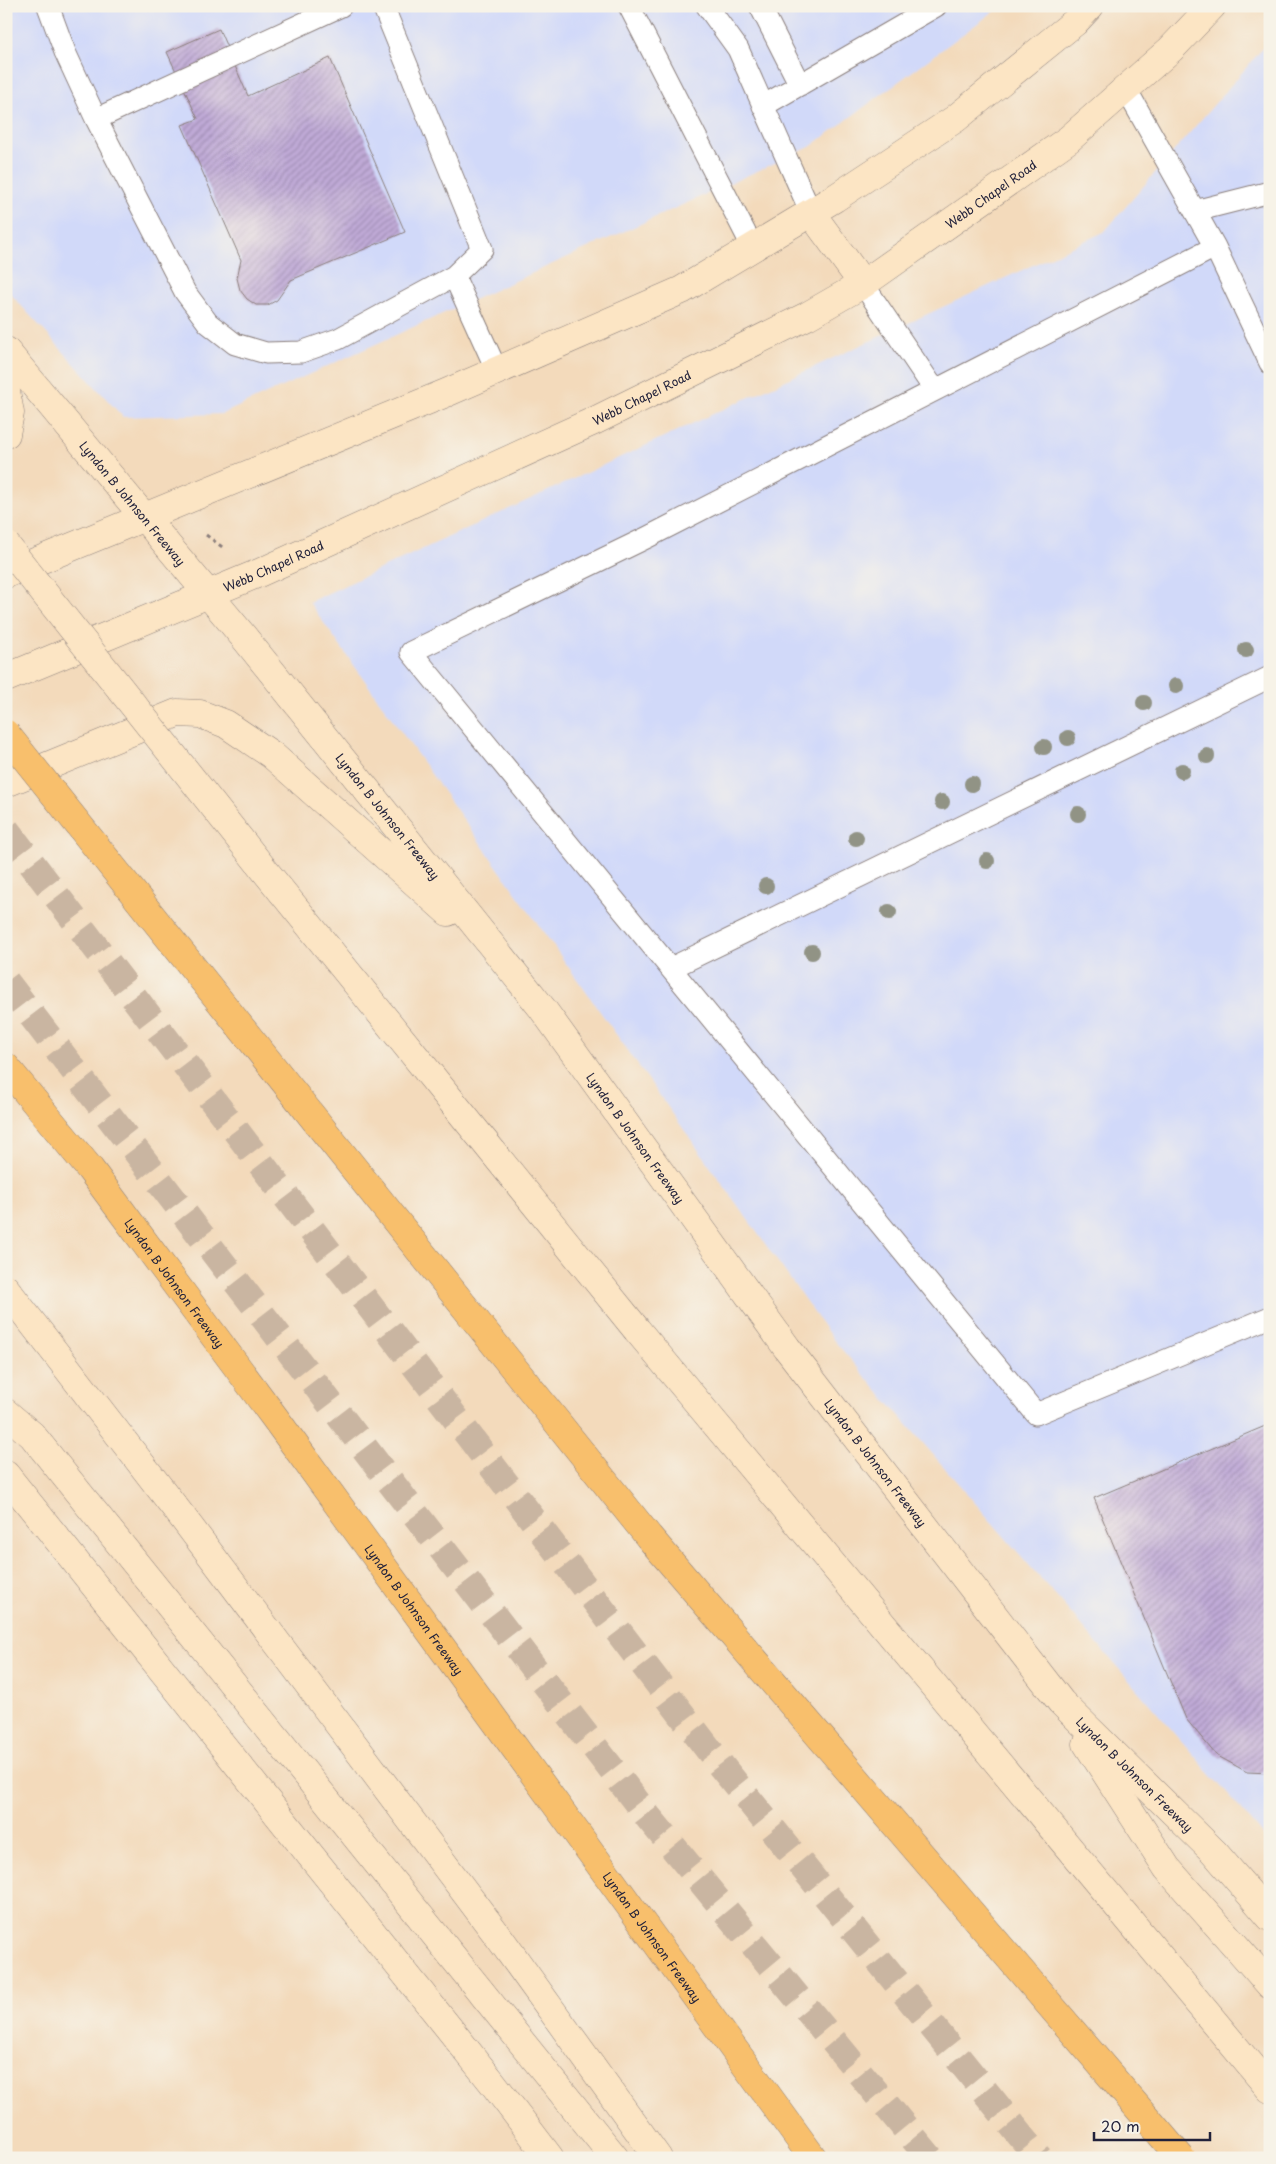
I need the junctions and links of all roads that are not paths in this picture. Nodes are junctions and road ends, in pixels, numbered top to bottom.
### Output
1 (48, 6) edge
2 (341, 6) edge
3 (383, 6) edge
4 (629, 6) edge
5 (707, 6) edge
6 (760, 6) edge
7 (936, 6) edge
8 (1090, 6) edge
9 (1212, 6) edge
10 (800, 85) junction
11 (1126, 89) junction
12 (763, 106) junction
13 (96, 119) junction
14 (1270, 192) edge
15 (1195, 211) junction
16 (811, 213) junction
17 (1215, 247) junction
18 (753, 248) junction
19 (454, 276) junction
20 (863, 284) junction
21 (6, 351) edge
22 (1270, 363) edge
23 (497, 371) junction
24 (934, 389) junction
25 (6, 391) edge
26 (6, 434) edge
27 (145, 518) junction
28 (6, 545) edge
29 (6, 574) edge
30 (209, 596) junction
31 (1270, 677) edge
32 (6, 678) edge
33 (6, 734) edge
34 (6, 783) edge
35 (508, 967) junction
36 (670, 968) junction
37 (6, 1067) edge
38 (6, 1289) edge
39 (1270, 1317) edge
40 (6, 1414) edge
41 (6, 1476) edge
42 (1061, 1702) junction
43 (1270, 1917) edge
44 (1270, 1985) edge
45 (1270, 2089) edge
46 (550, 2158) edge
47 (615, 2158) edge
48 (658, 2158) edge
49 (813, 2158) edge
50 (1181, 2158) edge

1 - 13 lane
2 - 13 lane
3 - 19 lane
4 - 18 lane
5 - 12 lane
6 - 10 lane
7 - 10 lane
8 - 16 main road
9 - 11 main road, Webb Chapel Road
10 - 12 lane
11 - 15 lane
11 - 20 main road, Webb Chapel Road
12 - 16 lane
13 - 19 lane
14 - 15 lane
15 - 17 lane
16 - 18 main road
16 - 20 main road
17 - 22 lane
17 - 24 lane
18 - 23 main road
19 - 23 lane
20 - 24 lane
20 - 30 main road, Webb Chapel Road
21 - 27 main road, Lyndon B Johnson Freeway
23 - 27 main road
24 - 36 lane
25 - 26 main road
27 - 29 main road
27 - 30 main road, Lyndon B Johnson Freeway
28 - 45 main road, bridge
30 - 32 main road, Webb Chapel Road
30 - 35 main road, Lyndon B Johnson Freeway
31 - 36 lane
33 - 50 highway, bridge
34 - 35 main road
35 - 42 main road, Lyndon B Johnson Freeway
36 - 39 lane
37 - 49 highway, Lyndon B Johnson Freeway
38 - 48 main road
40 - 47 main road
41 - 46 main road
42 - 43 main road, Lyndon B Johnson Freeway
42 - 44 main road

